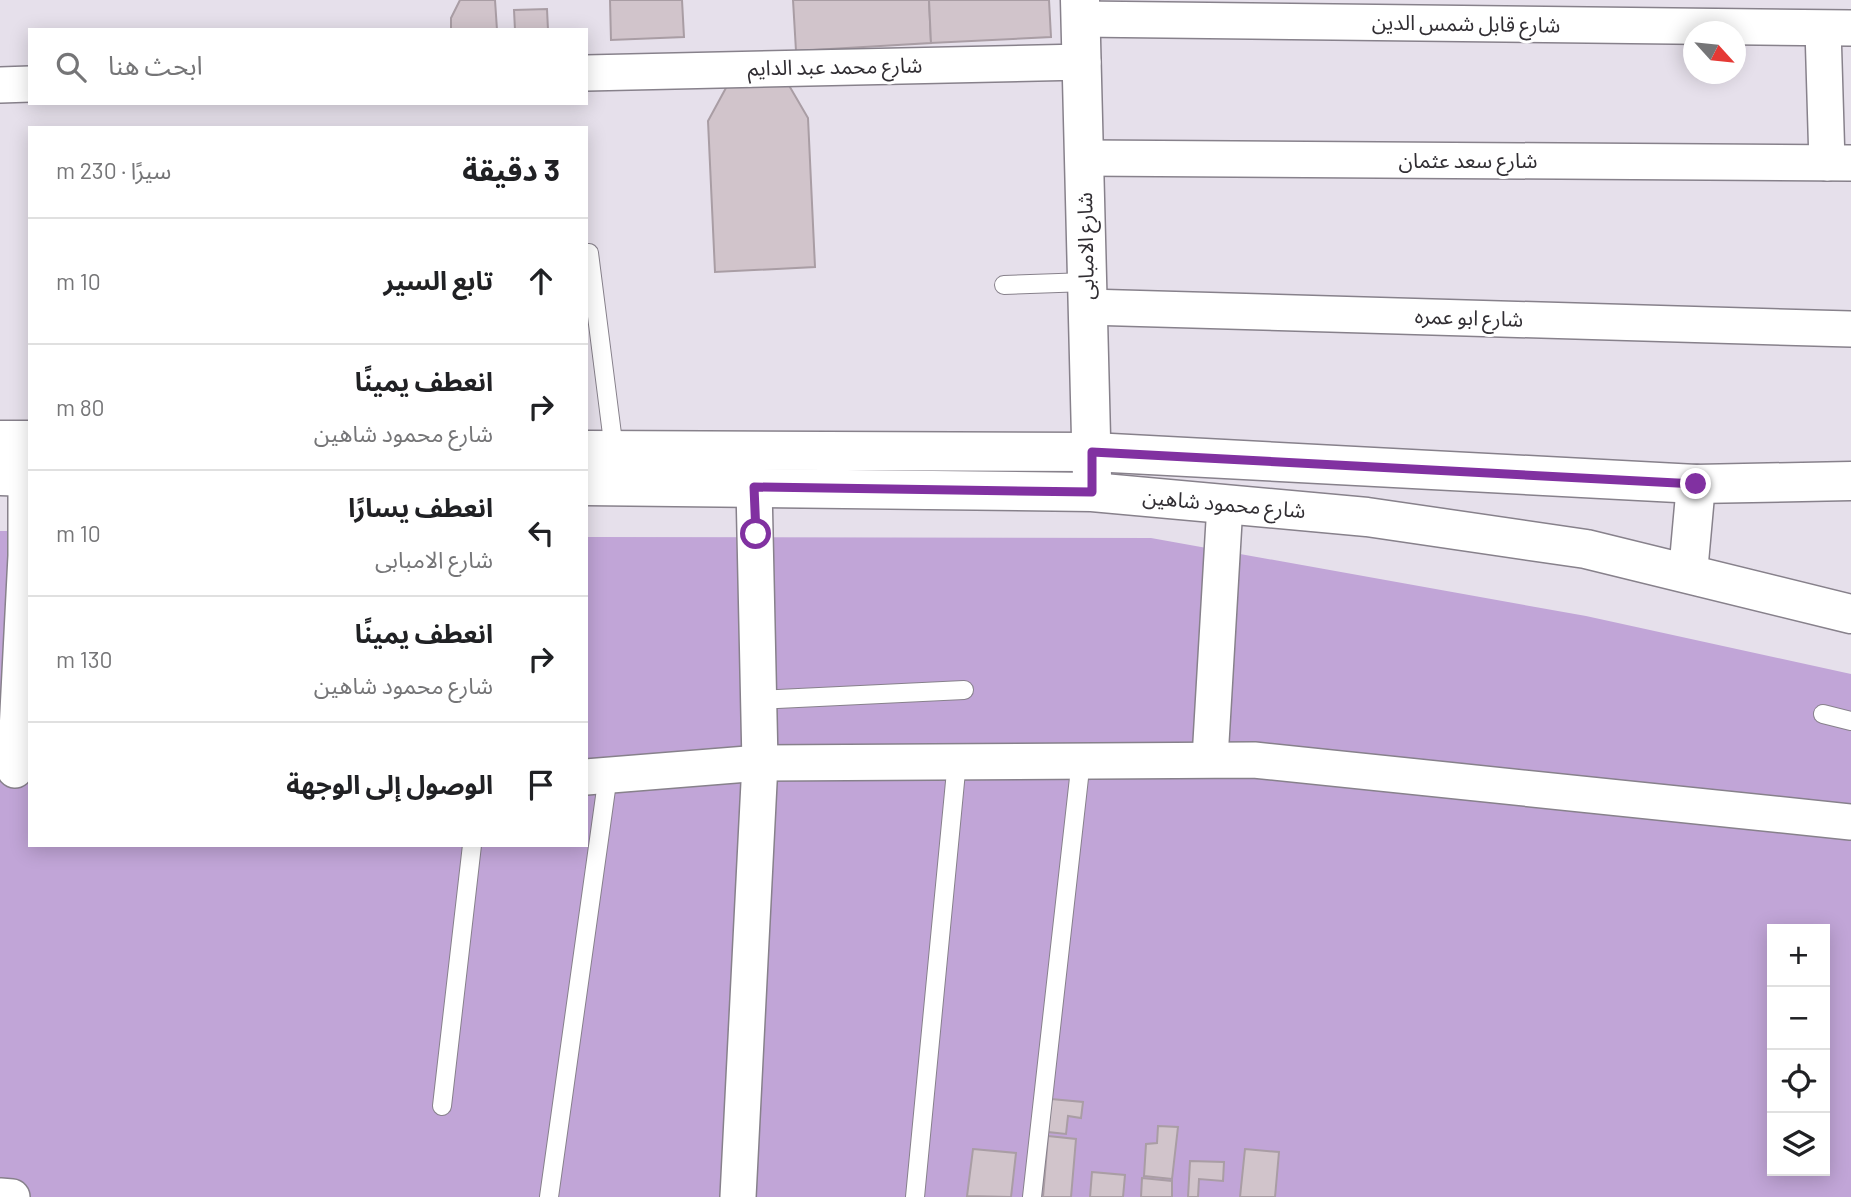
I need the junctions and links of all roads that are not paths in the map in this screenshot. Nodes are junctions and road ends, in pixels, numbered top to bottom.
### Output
1 (1081, 9) edge
2 (1837, 28) edge
3 (1083, 62) junction
4 (588, 72) edge
5 (0, 85) edge
6 (28, 85) edge
7 (1084, 158) junction
8 (1839, 163) edge
9 (589, 253) dead end
10 (1004, 285) dead end
11 (1087, 295) junction
12 (1851, 329) edge
13 (0, 440) edge
14 (600, 450) edge
15 (1092, 452) junction
16 (21, 468) edge
17 (1851, 481) edge
18 (1696, 484) junction
19 (588, 486) edge
20 (754, 487) junction
21 (1092, 492) junction
22 (1225, 504) junction
23 (1688, 573) junction
24 (1851, 614) edge
25 (18, 623) edge
26 (964, 690) dead end
27 (759, 700) junction
28 (1823, 714) dead end
29 (1851, 721) edge
30 (1210, 759) junction
31 (1081, 760) junction
32 (957, 761) junction
33 (760, 763) junction
34 (15, 770) edge
35 (597, 776) edge
36 (1851, 822) edge
37 (472, 847) edge
38 (442, 1107) dead end
39 (0, 1196) edge
40 (12, 1197) edge
41 (549, 1197) edge
42 (738, 1197) edge
43 (915, 1197) edge
44 (1032, 1197) edge

1 - 2 street, شارع قابل شمس الدين
1 - 3 main road, شارع الامبابى
2 - 8 street
3 - 4 street, شارع محمد عبد الدايم
3 - 7 main road, شارع الامبابى
5 - 6 street
7 - 8 street, شارع سعد عثمان
7 - 11 main road, شارع الامبابى
9 - 14 lane
10 - 11 lane
11 - 12 street, شارع ابو عمره
11 - 15 main road, شارع الامبابى
13 - 16 main road
14 - 15 main road, شارع محمود شاهين
15 - 18 main road, شارع محمود شاهين
15 - 21 main road, شارع الامبابى
16 - 25 street
17 - 18 main road, شارع محمود شاهين
18 - 23 main road
19 - 20 main road, شارع محمود شاهين
20 - 21 main road, شارع محمود شاهين
20 - 27 street
21 - 22 main road, شارع محمود شاهين
22 - 23 main road, شارع محمود شاهين
22 - 30 street
23 - 24 main road, شارع محمود شاهين
25 - 34 street
26 - 27 lane
27 - 33 street
28 - 29 lane
30 - 31 street
30 - 36 street
31 - 32 street
31 - 44 lane
32 - 33 street
32 - 43 lane
33 - 35 street
33 - 42 street
35 - 41 lane
37 - 38 lane
39 - 40 street

